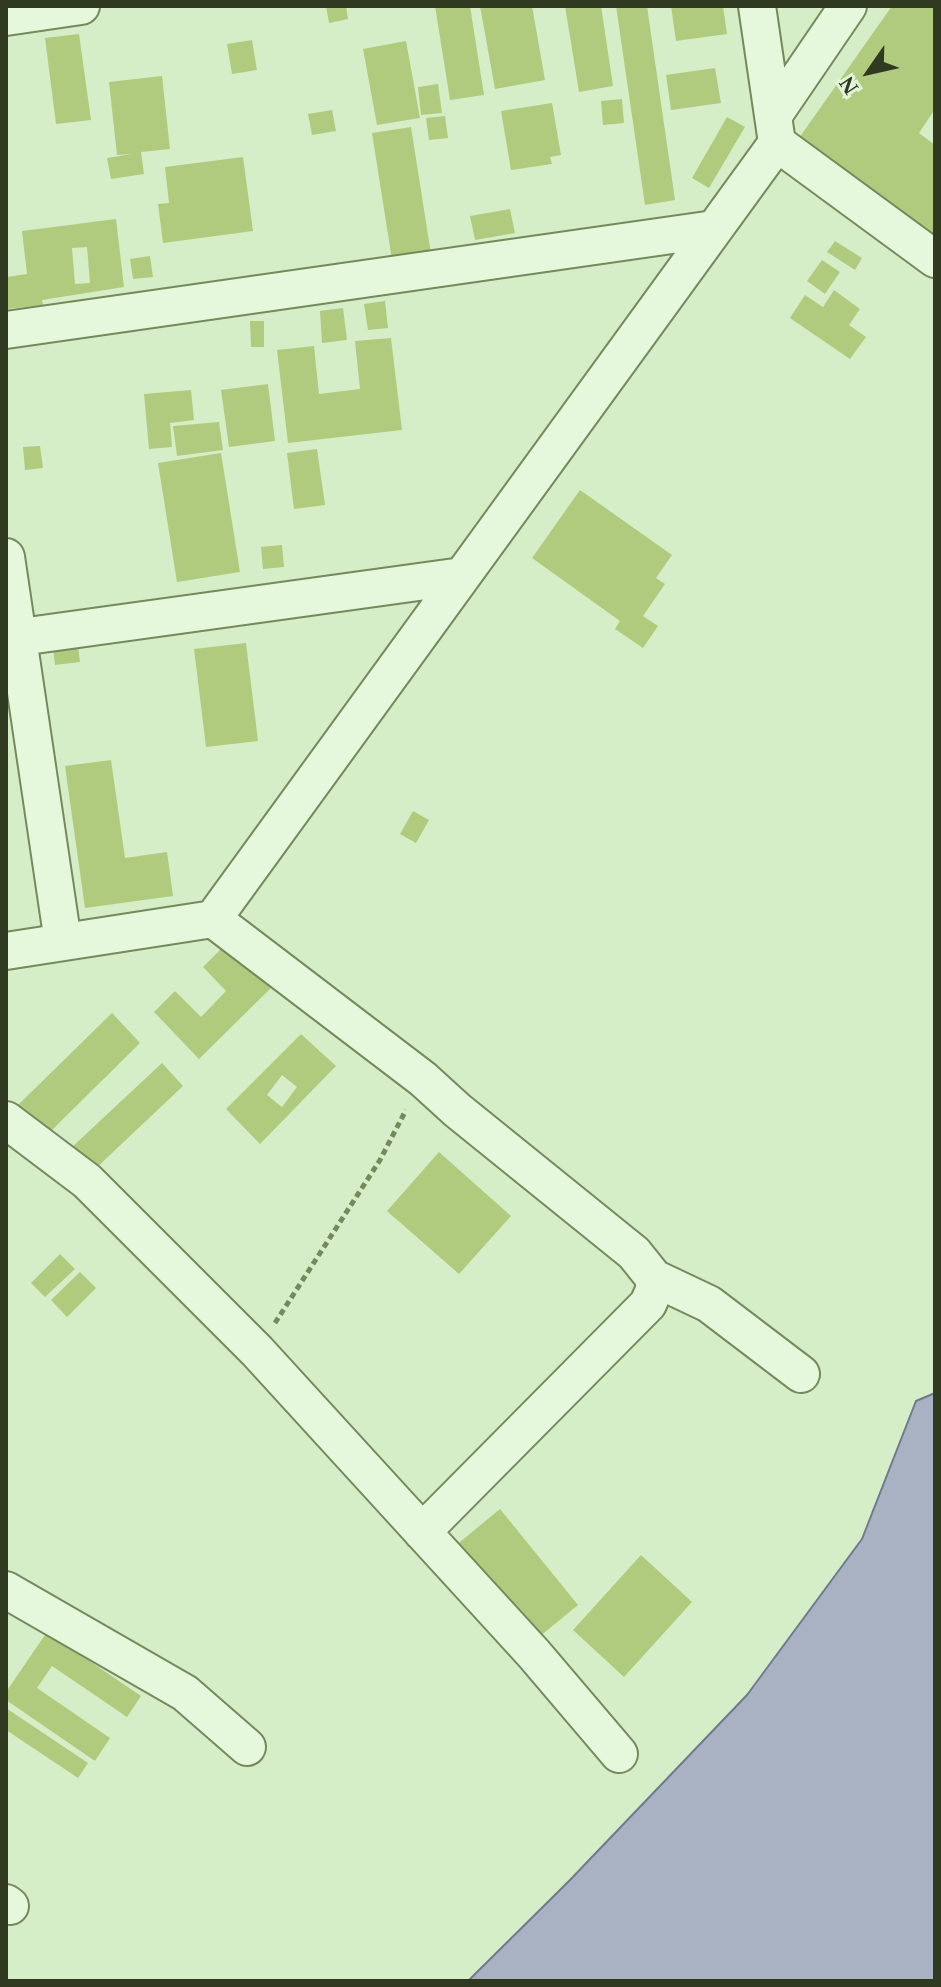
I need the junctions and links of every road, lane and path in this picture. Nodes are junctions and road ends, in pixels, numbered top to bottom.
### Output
1 (81, 6) edge
2 (757, 6) edge
3 (848, 6) edge
4 (6, 17) edge
5 (775, 129) junction
6 (714, 229) junction
7 (935, 259) edge
8 (6, 330) edge
9 (6, 557) edge
10 (462, 576) junction
11 (12, 638) edge
12 (213, 919) junction
13 (63, 942) junction
14 (6, 951) edge
15 (423, 1079) junction
16 (6, 1120) edge
17 (654, 1278) junction
18 (257, 1351) junction
19 (801, 1374) dead end
20 (422, 1532) junction
21 (6, 1590) edge
22 (247, 1747) dead end
23 (619, 1754) dead end

1 - 4 street
2 - 5 street
3 - 5 street
5 - 6 street
5 - 7 street
6 - 8 street
6 - 10 street
9 - 11 street
10 - 11 street
10 - 12 street
11 - 13 street
12 - 13 street
12 - 15 street
13 - 14 street
15 - 17 street
15 - 18 path
16 - 18 street
17 - 19 street
17 - 20 street
18 - 20 street
20 - 23 street
21 - 22 street

